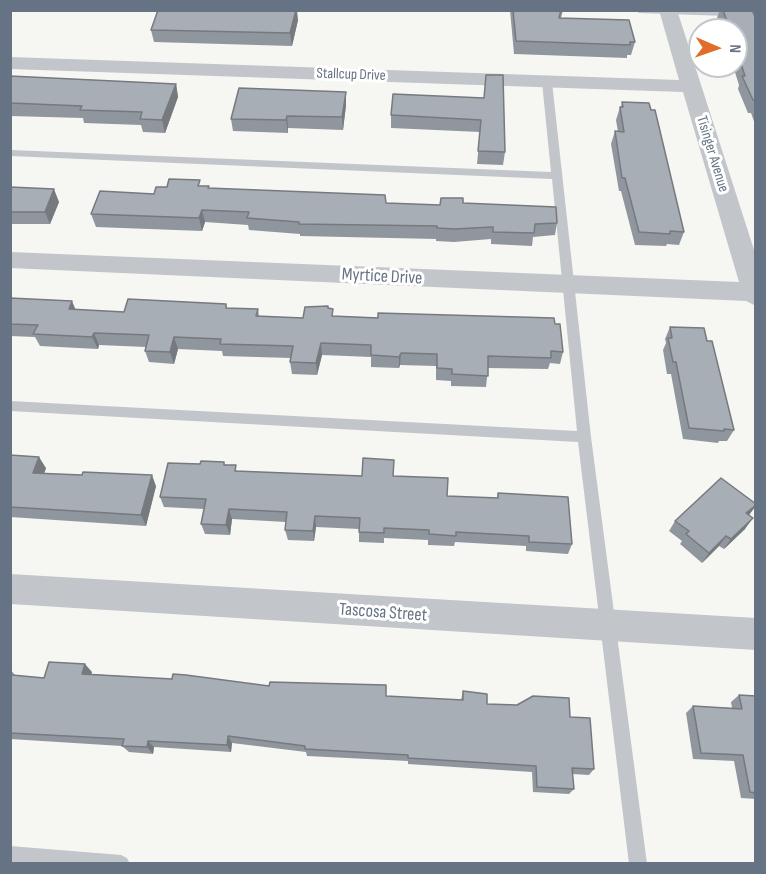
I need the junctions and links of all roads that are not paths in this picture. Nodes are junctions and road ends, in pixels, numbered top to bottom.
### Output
1 (639, 10) edge
2 (669, 11) edge
3 (756, 14) edge
4 (10, 63) edge
5 (547, 82) junction
6 (691, 86) junction
7 (10, 153) edge
8 (557, 176) junction
9 (10, 260) edge
10 (568, 285) junction
11 (755, 294) edge
12 (10, 406) edge
13 (584, 437) junction
14 (10, 589) edge
15 (609, 627) junction
16 (756, 634) edge
17 (10, 855) edge
18 (121, 864) edge
19 (638, 864) edge

1 - 2 lane
2 - 3 lane
2 - 6 street, Tisinger Avenue
4 - 5 street, Stallcup Drive
5 - 6 street, Stallcup Drive
5 - 8 lane
6 - 11 street, Tisinger Avenue
7 - 8 lane
8 - 10 lane
9 - 10 street, Myrtice Drive
10 - 11 street, Myrtice Drive
10 - 13 lane
12 - 13 lane
13 - 15 lane
14 - 15 street, Tascosa Street
15 - 16 street, Tascosa Street
15 - 19 lane
17 - 18 lane

